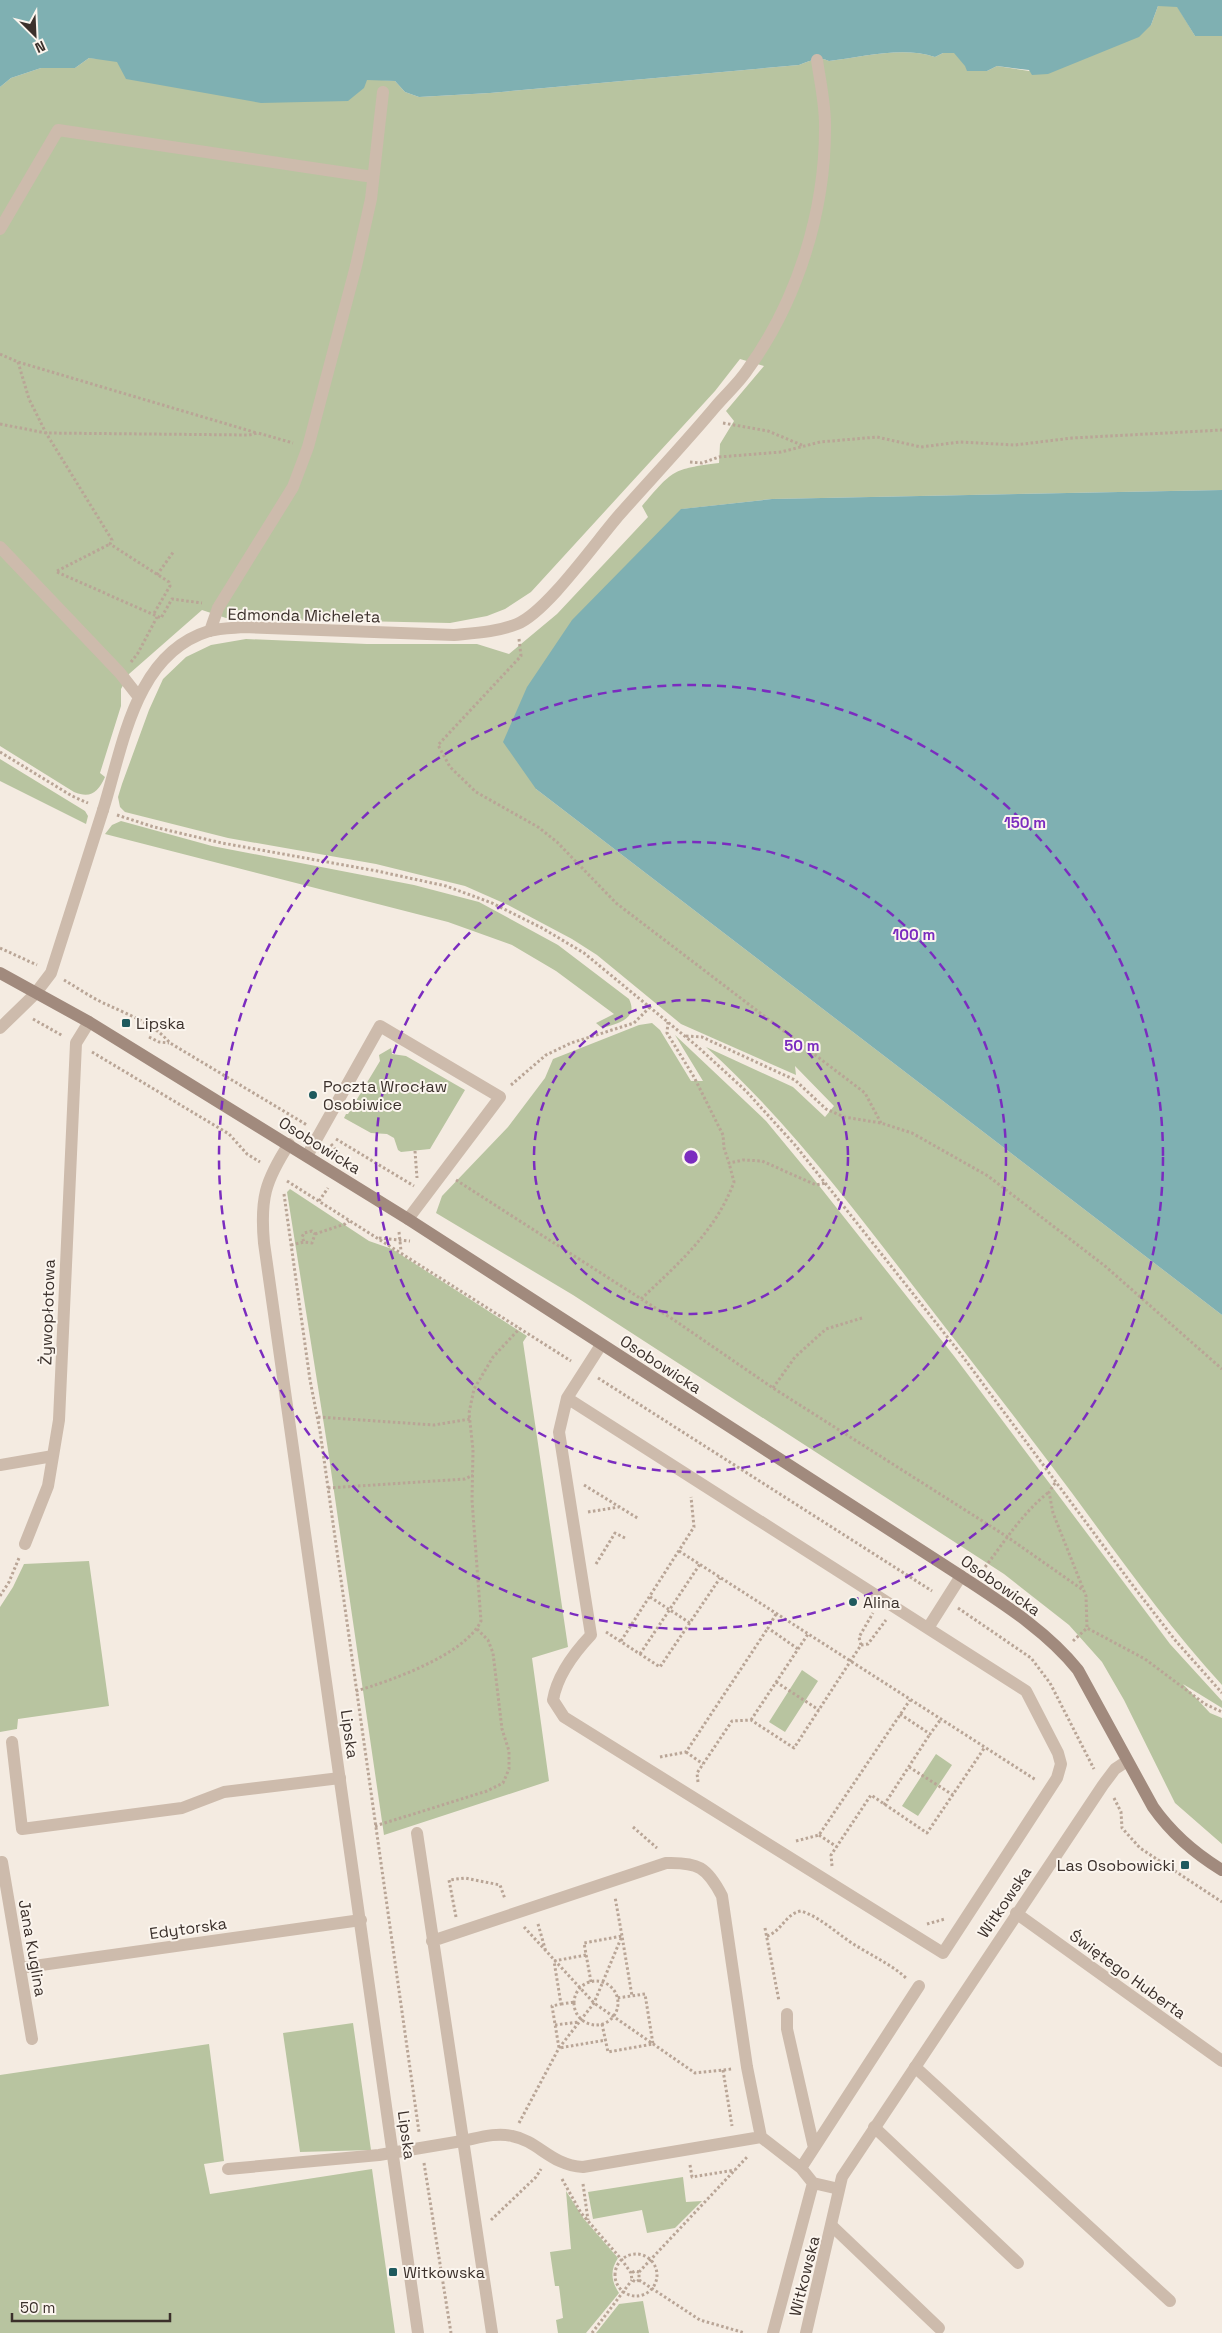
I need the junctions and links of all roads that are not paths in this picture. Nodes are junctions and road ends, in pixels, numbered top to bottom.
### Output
1 (817, 60) dead end
2 (383, 92) dead end
3 (373, 177) junction
4 (0, 229) edge
5 (0, 547) edge
6 (210, 631) junction
7 (138, 696) junction
8 (0, 972) edge
9 (36, 994) junction
10 (88, 1022) junction
11 (0, 1028) edge
12 (289, 1144) junction
13 (307, 1156) junction
14 (408, 1219) junction
15 (601, 1345) junction
16 (568, 1398) junction
17 (53, 1456) junction
18 (0, 1464) edge
19 (24, 1544) road end
20 (961, 1576) junction
21 (928, 1628) junction
22 (12, 1742) dead end
23 (1127, 1761) junction
24 (340, 1778) junction
25 (417, 1833) dead end
26 (2, 1862) dead end
27 (1222, 1870) edge
28 (1016, 1914) junction
29 (361, 1920) junction
30 (432, 1941) junction
31 (20, 1968) junction
32 (919, 1986) road end
33 (787, 2014) road end
34 (32, 2039) dead end
35 (1222, 2060) edge
36 (914, 2067) junction
37 (874, 2127) junction
38 (761, 2137) junction
39 (462, 2141) junction
40 (814, 2148) junction
41 (393, 2152) junction
42 (801, 2168) junction
43 (228, 2169) dead end
44 (813, 2183) junction
45 (839, 2189) junction
46 (832, 2226) junction
47 (1018, 2263) dead end
48 (1170, 2301) dead end
49 (939, 2328) dead end
50 (418, 2333) edge
51 (492, 2333) edge
52 (773, 2333) edge
53 (806, 2333) edge

1 - 6 street, Edmonda Micheleta
2 - 3 street
3 - 4 street
3 - 6 street
5 - 7 street
6 - 7 street, Edmonda Micheleta
7 - 9 street, Edmonda Micheleta
8 - 9 street, Osobowicka
9 - 10 street, Osobowicka
9 - 11 street, Edmonda Micheleta
10 - 12 street, Osobowicka
10 - 17 street, Żywopłotowa
12 - 13 street, Osobowicka
12 - 24 street, Lipska
13 - 14 street, Osobowicka
13 - 14 street
14 - 15 street, Osobowicka
15 - 16 street
15 - 20 street, Osobowicka
16 - 21 street
16 - 21 street
17 - 18 street
17 - 19 street, Żywopłotowa
20 - 21 street
20 - 23 street, Osobowicka
22 - 24 street
23 - 27 street, Osobowicka
23 - 28 street, Witkowska
24 - 29 street, Lipska
25 - 30 street
26 - 31 street, Jana Kuglina
28 - 35 street, Świętego Huberta
28 - 36 street, Witkowska
29 - 31 street, Edytorska
29 - 41 street, Lipska
30 - 38 street
30 - 39 street
31 - 34 street, Jana Kuglina
32 - 40 street
33 - 40 street
36 - 37 street, Witkowska
36 - 48 street
37 - 45 street, Witkowska
37 - 47 street
38 - 39 street
38 - 42 street
39 - 41 street
39 - 51 street
40 - 42 street
41 - 43 street
41 - 50 street, Lipska
42 - 44 street
44 - 45 street
44 - 52 street
45 - 46 street, Witkowska
46 - 49 street, Witkowska
46 - 53 street, Witkowska

